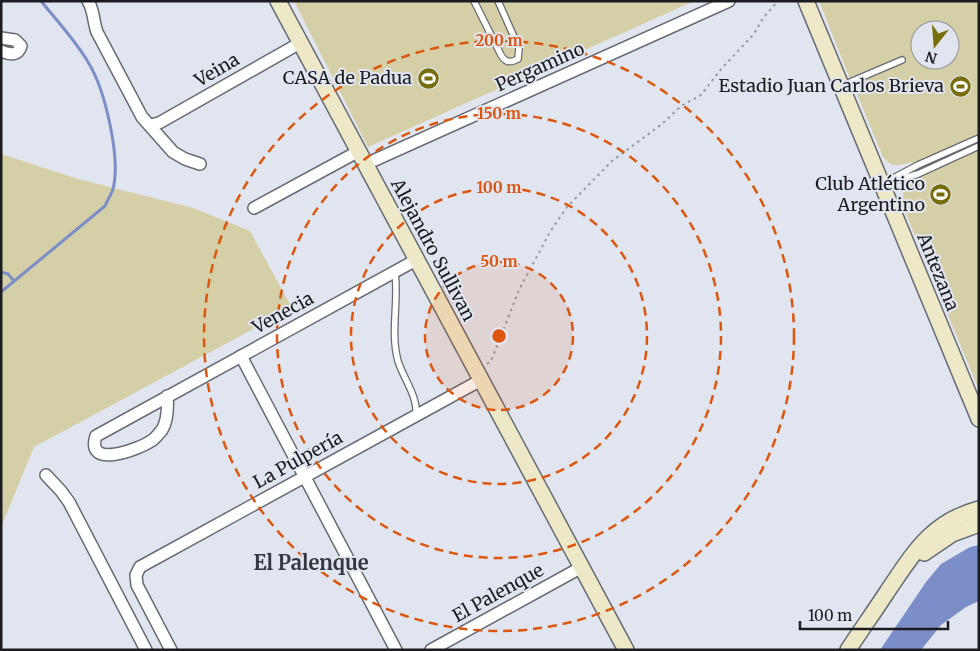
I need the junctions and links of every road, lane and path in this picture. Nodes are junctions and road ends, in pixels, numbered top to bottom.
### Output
1 (103, 1) edge
2 (278, 1) edge
3 (474, 1) edge
4 (498, 1) edge
5 (729, 1) edge
6 (778, 1) edge
7 (806, 1) edge
8 (90, 4) edge
9 (1, 38) edge
10 (300, 43) junction
11 (1, 51) edge
12 (902, 60) dead end
13 (842, 86) junction
14 (150, 125) junction
15 (979, 138) edge
16 (979, 146) edge
17 (362, 157) junction
18 (200, 164) dead end
19 (882, 184) junction
20 (254, 208) dead end
21 (416, 260) junction
22 (395, 271) junction
23 (241, 356) junction
24 (480, 376) junction
25 (167, 396) junction
26 (416, 416) junction
27 (979, 419) edge
28 (46, 475) dead end
29 (305, 476) junction
30 (977, 512) edge
31 (582, 567) junction
32 (146, 650) edge
33 (171, 650) edge
34 (396, 650) edge
35 (431, 650) edge
36 (626, 650) edge
37 (848, 650) edge

1 - 8 street
2 - 10 street, Alejandro Sullivan
3 - 4 lane
5 - 17 street, Pergamino
6 - 24 path
7 - 13 street, Antezana
8 - 14 street
9 - 11 street
10 - 14 street, Veina
10 - 17 street, Alejandro Sullivan
12 - 13 lane
13 - 19 street, Antezana
14 - 18 street
15 - 19 lane
16 - 19 lane
17 - 20 street, Pergamino
17 - 21 street, Alejandro Sullivan
19 - 27 street, Antezana
21 - 22 street, Venecia
21 - 24 street, Alejandro Sullivan
22 - 23 street, Venecia
22 - 26 lane
23 - 25 street, Venecia
23 - 29 street
24 - 26 street, La Pulpería
24 - 31 street, Alejandro Sullivan
25 - 25 street, Venecia
26 - 29 street, La Pulpería
28 - 32 street
29 - 33 street, La Pulpería
29 - 34 street
30 - 37 street
31 - 35 street, El Palenque
31 - 36 street, Alejandro Sullivan

